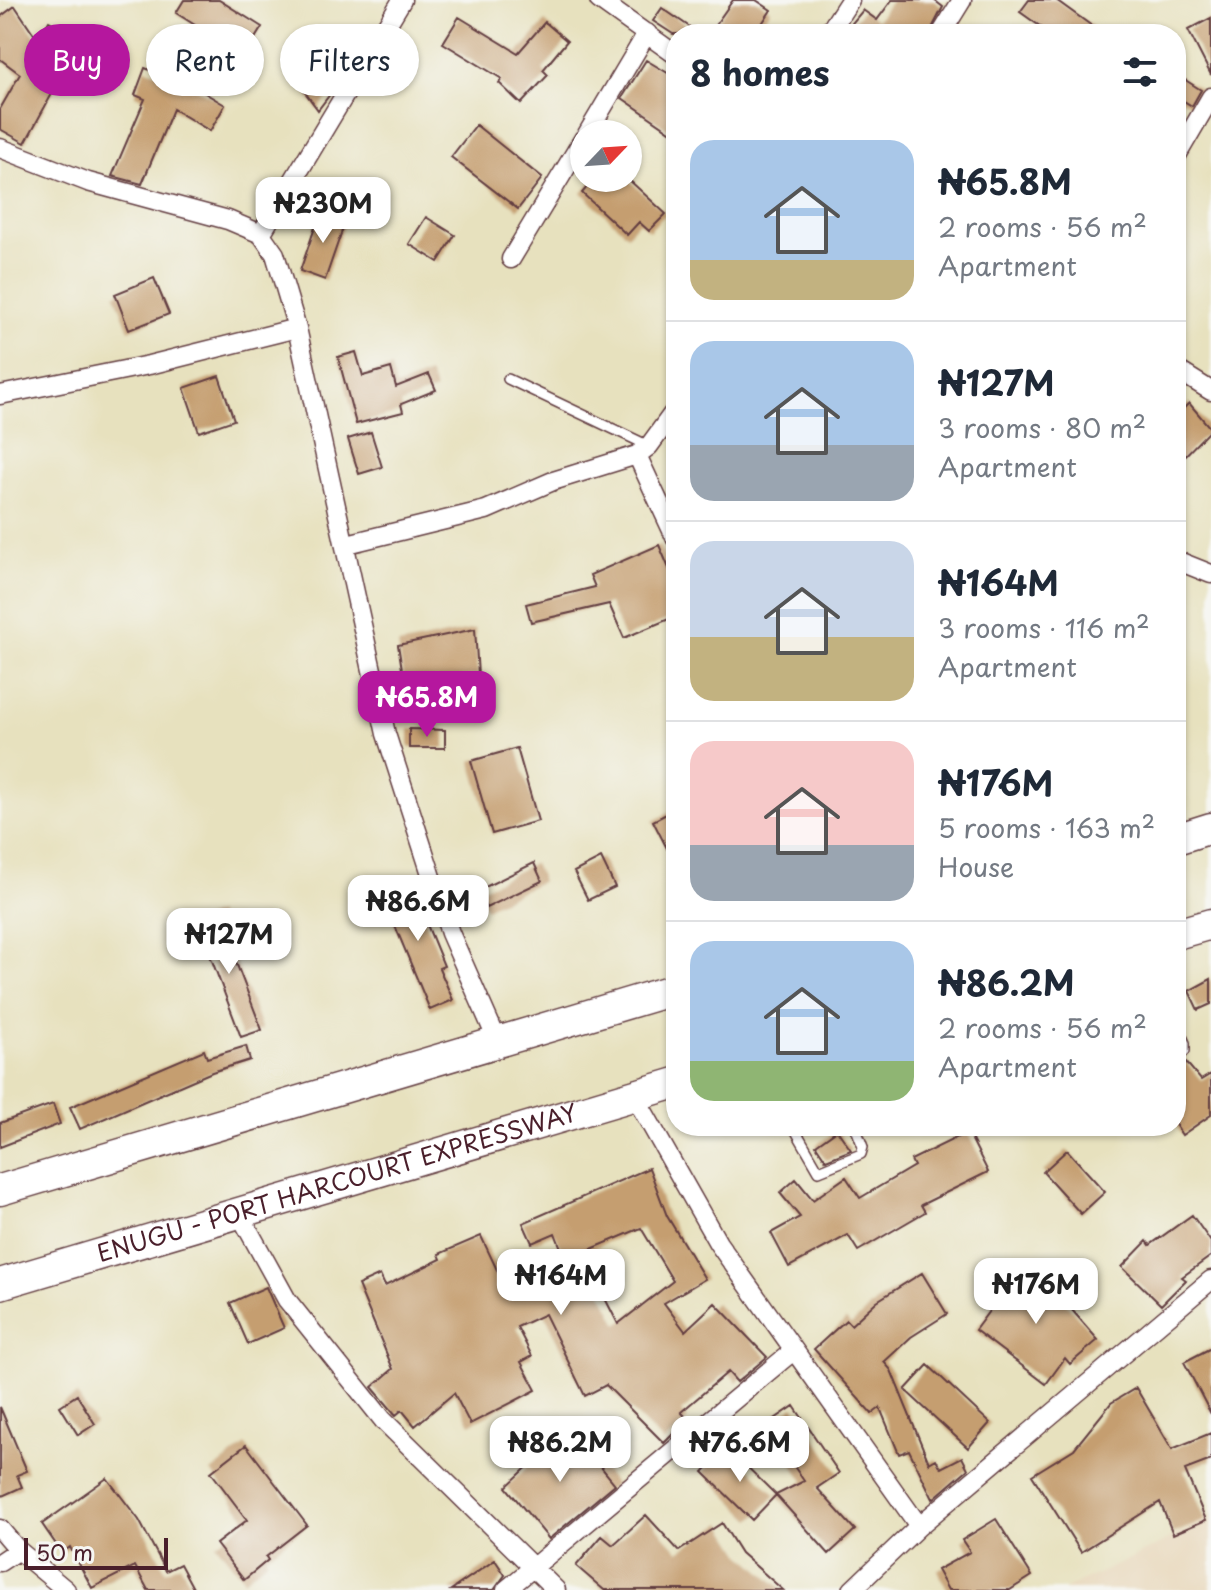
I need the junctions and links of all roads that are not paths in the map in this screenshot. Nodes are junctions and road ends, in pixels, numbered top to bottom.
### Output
1 (402, 0) edge
2 (599, 0) edge
3 (850, 0) edge
4 (962, 0) edge
5 (834, 24) edge
6 (947, 24) edge
7 (647, 33) junction
8 (666, 47) edge
9 (1211, 97) edge
10 (595, 120) edge
11 (1186, 140) edge
12 (0, 148) edge
13 (570, 161) edge
14 (261, 234) junction
15 (511, 259) dead end
16 (297, 328) junction
17 (1186, 375) edge
18 (508, 379) dead end
19 (1211, 391) edge
20 (0, 395) edge
21 (666, 421) edge
22 (643, 450) junction
23 (666, 512) edge
24 (347, 544) junction
25 (1186, 564) edge
26 (1211, 574) edge
27 (1211, 828) edge
28 (1186, 836) edge
29 (1211, 924) edge
30 (1186, 931) edge
31 (666, 992) edge
32 (498, 1042) junction
33 (666, 1086) edge
34 (634, 1095) junction
35 (799, 1136) edge
36 (859, 1136) edge
37 (0, 1190) edge
38 (239, 1213) junction
39 (1211, 1280) edge
40 (0, 1284) edge
41 (793, 1351) junction
42 (919, 1526) junction
43 (0, 1529) edge
44 (18, 1550) junction
45 (0, 1562) edge
46 (536, 1567) junction
47 (66, 1590) edge
48 (506, 1590) edge
49 (556, 1590) edge
50 (852, 1590) edge

1 - 14 street
2 - 7 street
3 - 5 street
4 - 6 street
7 - 8 street
7 - 10 street
9 - 11 street
12 - 14 street
13 - 15 street
14 - 16 street
16 - 20 street
16 - 24 street
17 - 19 street
18 - 22 lane
21 - 22 street
22 - 23 street
22 - 24 street
24 - 32 street
25 - 26 street
27 - 28 highway
29 - 30 highway
31 - 32 highway
32 - 37 highway
33 - 34 highway, ENUGU - PORT HARCOURT EXPRESSWAY
34 - 38 highway, ENUGU - PORT HARCOURT EXPRESSWAY
34 - 41 street
35 - 36 lane
38 - 40 highway, ENUGU - PORT HARCOURT EXPRESSWAY
38 - 46 street
39 - 42 street
41 - 42 street
41 - 46 street
42 - 50 street
43 - 44 street
44 - 45 street
44 - 47 street
46 - 48 street
46 - 49 street

